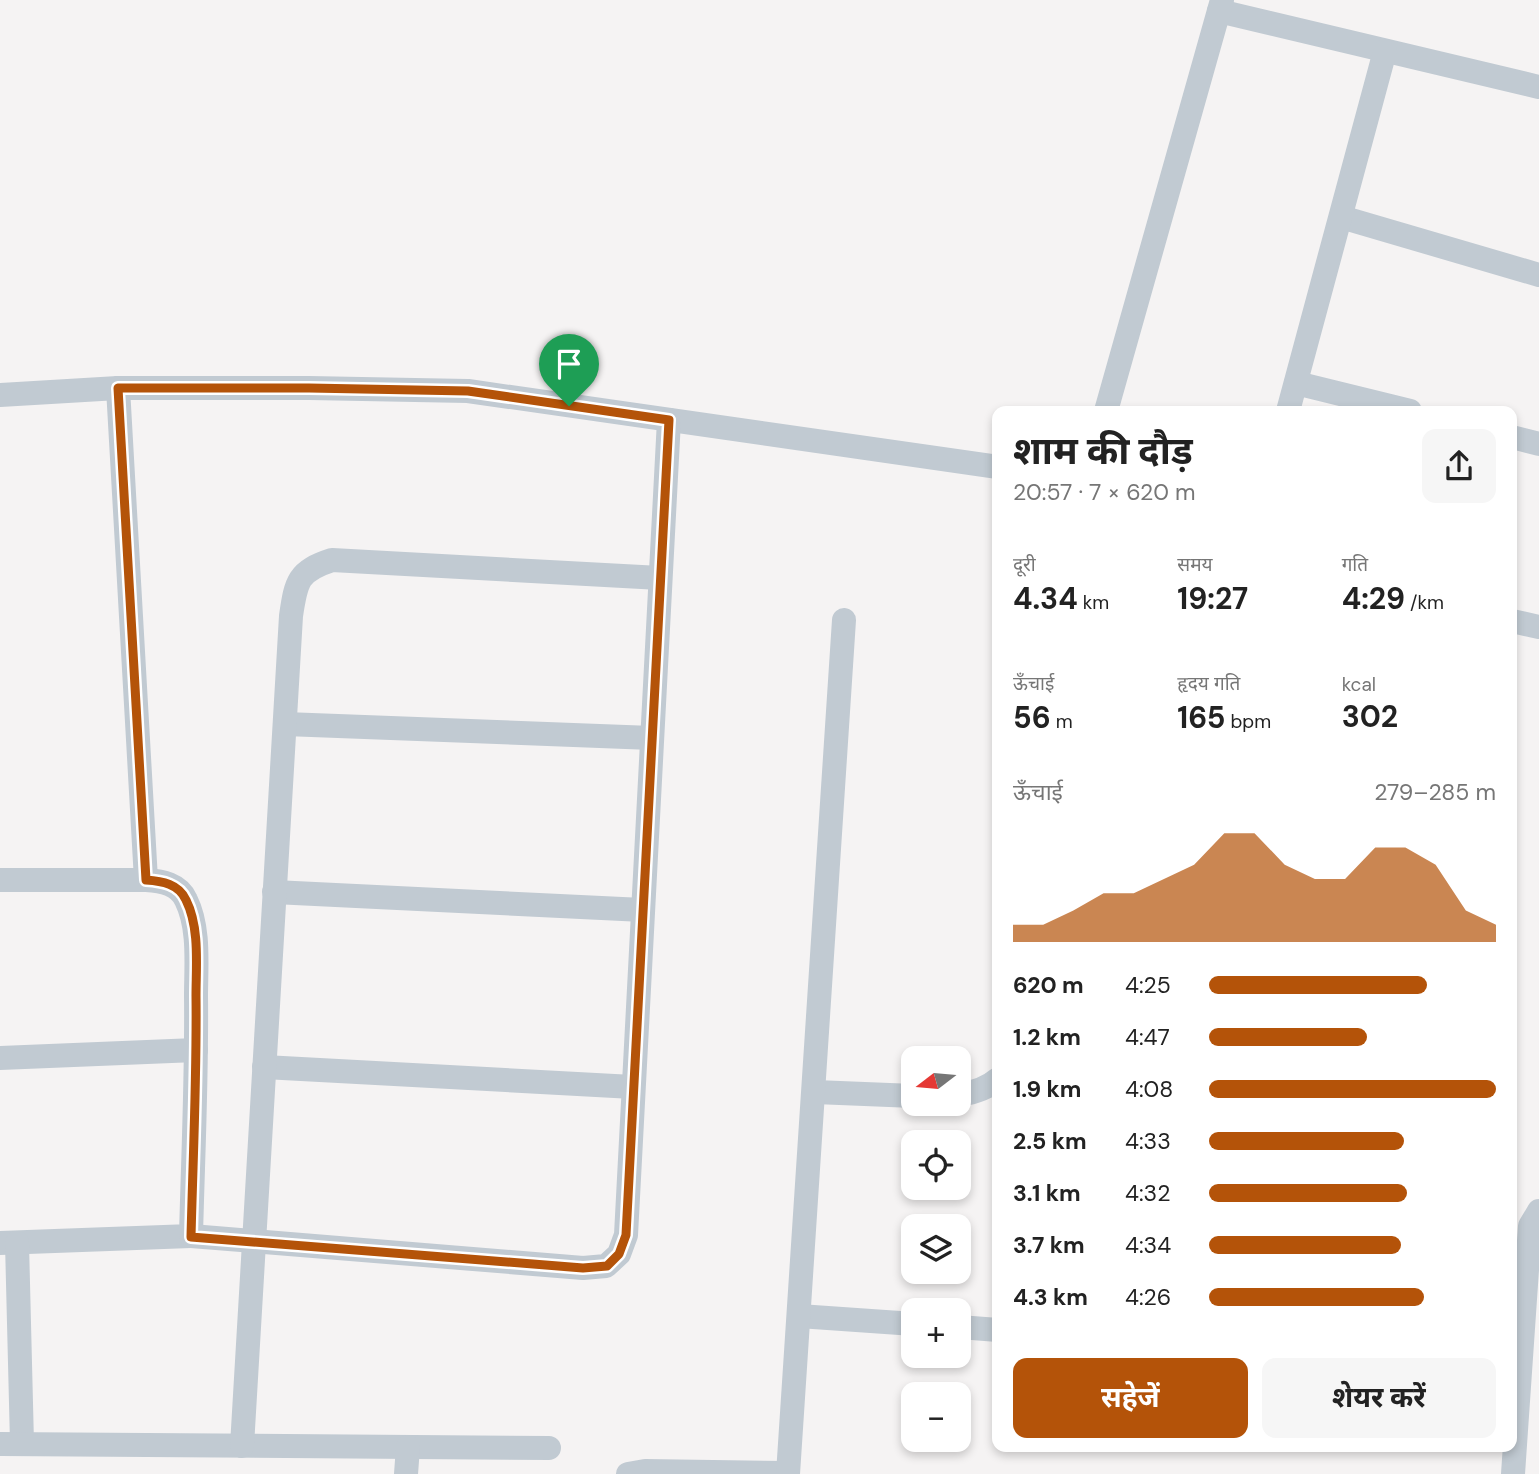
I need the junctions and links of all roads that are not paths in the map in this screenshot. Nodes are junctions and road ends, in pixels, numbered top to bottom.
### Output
1 (1220, 5) edge
2 (1385, 51) junction
3 (1539, 87) edge
4 (1340, 217) junction
5 (1539, 275) edge
6 (1296, 383) junction
7 (118, 388) junction
8 (0, 395) edge
9 (1107, 406) edge
10 (1289, 406) edge
11 (1390, 406) edge
12 (669, 420) junction
13 (1517, 438) edge
14 (1539, 444) edge
15 (992, 466) edge
16 (660, 579) junction
17 (844, 621) dead end
18 (1517, 622) edge
19 (1539, 627) edge
20 (285, 724) junction
21 (652, 738) junction
22 (0, 880) edge
23 (146, 880) junction
24 (274, 892) junction
25 (643, 910) junction
26 (196, 1051) junction
27 (0, 1058) edge
28 (264, 1067) junction
29 (992, 1082) edge
30 (634, 1087) junction
31 (971, 1091) edge
32 (815, 1092) junction
33 (971, 1094) edge
34 (901, 1095) edge
35 (992, 1096) edge
36 (1539, 1211) edge
37 (191, 1237) junction
38 (254, 1240) junction
39 (8, 1243) edge
40 (799, 1316) junction
41 (901, 1323) edge
42 (971, 1328) edge
43 (992, 1330) edge
44 (1517, 1358) edge
45 (11, 1444) edge
46 (242, 1446) junction
47 (408, 1447) junction
48 (548, 1448) dead end
49 (1514, 1452) edge
50 (406, 1474) edge
51 (628, 1474) edge
52 (788, 1474) edge
53 (1513, 1474) edge

1 - 2 street
1 - 9 street
2 - 3 street
2 - 4 street
4 - 5 street
4 - 6 street
6 - 10 street
6 - 11 street
7 - 8 street
7 - 12 street
7 - 23 street
12 - 15 street
12 - 16 street
13 - 14 street
16 - 20 street
16 - 21 street
17 - 32 street
18 - 19 street
20 - 21 street
20 - 24 street
21 - 25 street
22 - 23 street
23 - 26 street
24 - 25 street
24 - 28 street
25 - 30 street
26 - 27 street
26 - 37 street
28 - 30 street
28 - 38 street
29 - 31 street
30 - 38 street
32 - 34 street
32 - 40 street
33 - 35 street
36 - 44 street
37 - 38 street
37 - 39 street
38 - 46 street
39 - 45 street
40 - 41 street
40 - 52 street
42 - 43 street
45 - 46 street
46 - 47 street
47 - 48 street
47 - 50 street
49 - 53 street
51 - 52 street

